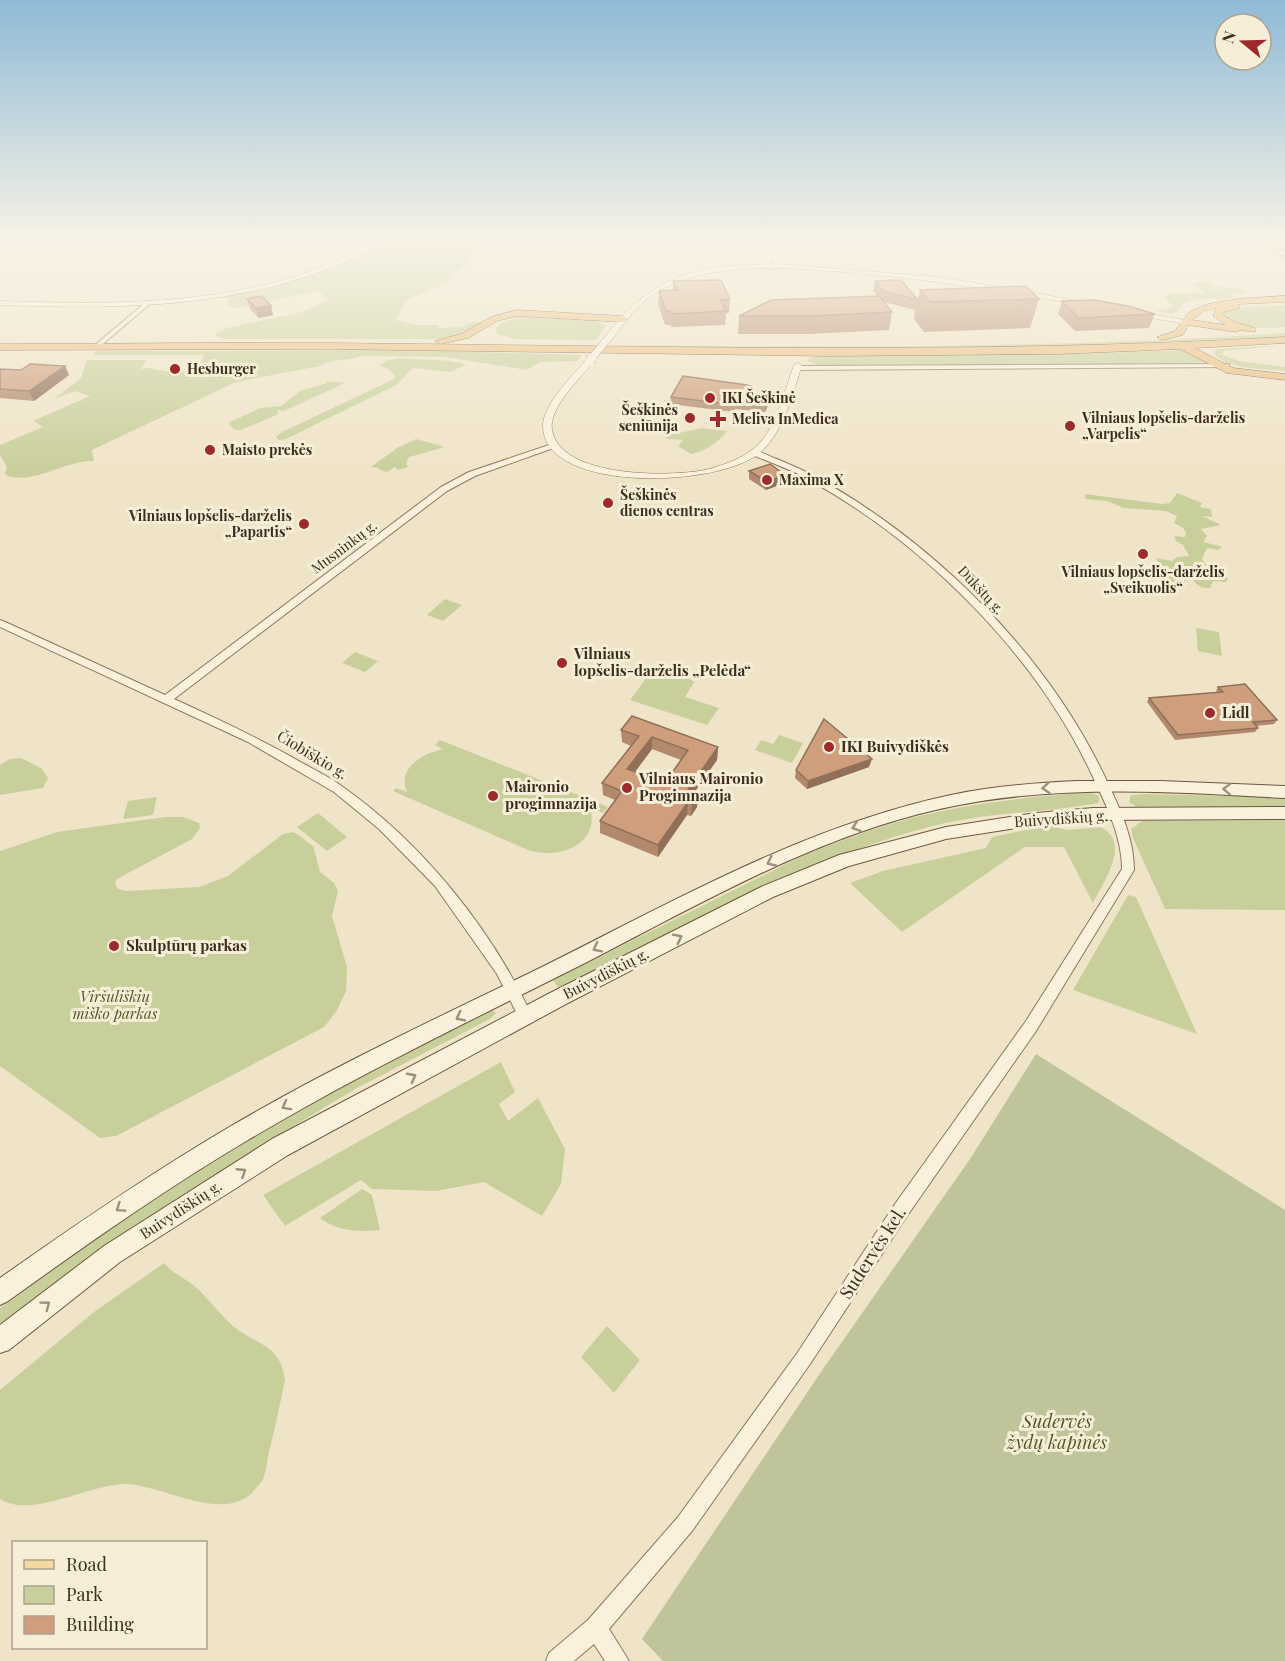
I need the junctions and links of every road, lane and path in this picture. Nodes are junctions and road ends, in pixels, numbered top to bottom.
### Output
1 (130, 319) edge
2 (496, 319) edge
3 (509, 319) edge
4 (584, 319) edge
5 (600, 319) edge
6 (1154, 319) edge
7 (1189, 319) edge
8 (1222, 319) edge
9 (622, 320) junction
10 (1183, 326) junction
11 (1252, 330) junction
12 (1284, 334) edge
13 (1162, 337) junction
14 (0, 342) edge
15 (530, 342) junction
16 (419, 343) junction
17 (100, 344) junction
18 (1222, 344) junction
19 (0, 347) edge
20 (1171, 347) junction
21 (762, 352) junction
22 (826, 352) junction
23 (797, 367) junction
24 (1178, 367) junction
25 (1225, 368) junction
26 (1285, 375) edge
27 (555, 446) junction
28 (755, 453) junction
29 (0, 623) edge
30 (165, 700) junction
31 (1104, 785) junction
32 (1285, 792) edge
33 (1285, 813) edge
34 (1116, 815) junction
35 (512, 990) junction
36 (525, 1016) junction
37 (0, 1293) edge
38 (0, 1341) edge
39 (596, 1628) junction
40 (557, 1661) edge
41 (618, 1661) edge

1 - 17 street
2 - 16 highway
3 - 15 highway
4 - 9 highway
5 - 9 highway
6 - 10 street
7 - 10 highway
8 - 11 highway
9 - 27 street, bridge
10 - 11 highway
10 - 13 highway
11 - 12 highway
12 - 13 highway
12 - 18 highway
13 - 15 highway
14 - 17 highway
15 - 16 highway
16 - 17 highway
17 - 19 highway
17 - 21 highway
18 - 20 highway
18 - 25 highway
20 - 22 highway
20 - 25 highway
21 - 22 highway
21 - 23 highway
22 - 23 highway
23 - 24 street
23 - 28 street
24 - 25 street
24 - 25 street
25 - 26 highway
27 - 28 street
27 - 30 street, Musninkų g.
28 - 31 street, Dūkštų g.
29 - 30 street, Čiobiškio g.
30 - 35 street, Čiobiškio g.
32 -> 31 main road, Buivydiškių g.
31 - 34 street, Dūkštų g.
31 -> 35 main road, Buivydiškių g.
33 - 34 main road, Buivydiškių g.
36 -> 34 main road, Buivydiškių g.
34 - 39 street, Sudervės kel.
35 - 36 street, Čiobiškio g.
35 -> 37 main road, Buivydiškių g.
38 -> 36 main road, Buivydiškių g.
39 - 40 street, Sudervės kel.
39 - 41 street

